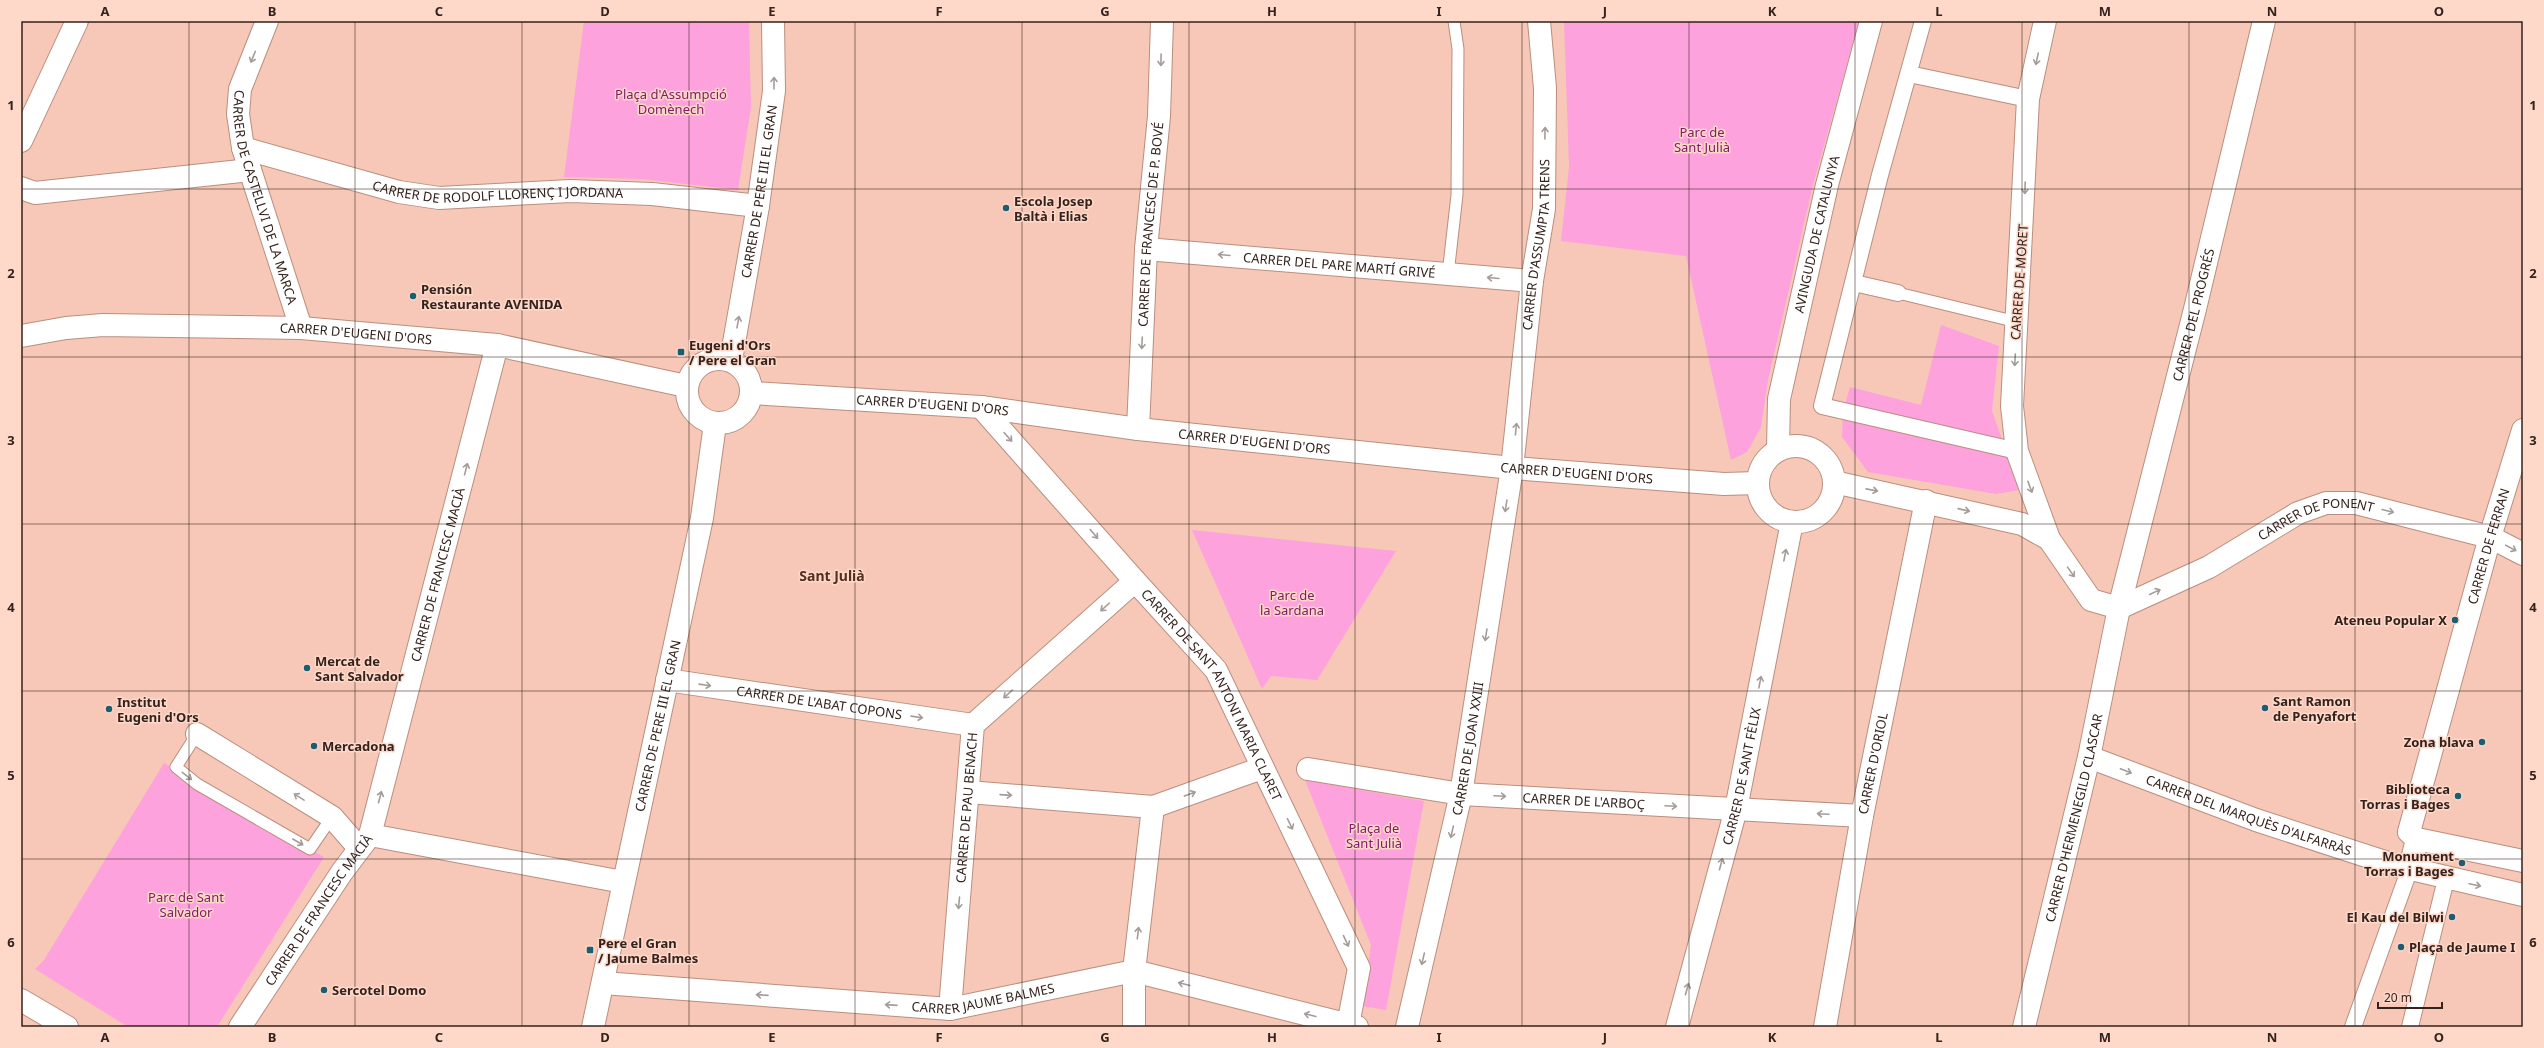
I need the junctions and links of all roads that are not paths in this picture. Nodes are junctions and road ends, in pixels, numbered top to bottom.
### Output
1 (77, 21) edge
2 (267, 21) edge
3 (773, 21) edge
4 (1162, 21) edge
5 (1454, 21) edge
6 (1539, 21) edge
7 (1871, 21) edge
8 (1923, 21) edge
9 (2045, 21) edge
10 (2264, 21) edge
11 (1909, 74) junction
12 (2028, 98) junction
13 (21, 141) edge
14 (243, 148) junction
15 (250, 170) junction
16 (21, 188) edge
17 (758, 206) junction
18 (1146, 249) junction
19 (1448, 274) junction
20 (1532, 281) junction
21 (1854, 283) junction
22 (1898, 294) joint
23 (2017, 322) junction
24 (301, 328) junction
25 (21, 336) edge
26 (497, 345) junction
27 (731, 360) junction
28 (686, 386) junction
29 (752, 393) junction
30 (982, 408) junction
31 (715, 424) junction
32 (1138, 429) junction
33 (2523, 430) edge
34 (1778, 450) junction
35 (2017, 451) junction
36 (1512, 468) junction
37 (1834, 482) junction
38 (1758, 483) junction
39 (1926, 501) junction
40 (1792, 522) junction
41 (2490, 537) junction
42 (2049, 539) junction
43 (2523, 554) edge
44 (1135, 582) junction
45 (2119, 608) junction
46 (667, 680) junction
47 (973, 725) junction
48 (196, 734) joint
49 (2089, 757) junction
50 (1262, 768) junction
51 (1308, 769) dead end
52 (968, 792) junction
53 (1461, 794) junction
54 (1153, 807) junction
55 (1736, 809) junction
56 (1862, 816) junction
57 (332, 817) junction
58 (2417, 839) junction
59 (365, 841) junction
60 (2523, 861) edge
61 (2410, 868) junction
62 (2446, 879) junction
63 (623, 882) junction
64 (2523, 895) edge
65 (1134, 971) junction
66 (603, 984) junction
67 (21, 1000) edge
68 (950, 1009) junction
69 (1352, 1026) edge
70 (67, 1027) edge
71 (240, 1027) edge
72 (593, 1027) edge
73 (1134, 1027) edge
74 (1407, 1027) edge
75 (1677, 1027) edge
76 (1825, 1027) edge
77 (2024, 1027) edge
78 (2352, 1027) edge
79 (2410, 1027) edge

1 - 13 street
2 -> 14 street, CARRER DE CASTELLVI DE LA MARCA
17 -> 3 street, CARRER DE PERE III EL GRAN
4 -> 18 street, CARRER DE FRANCESC DE P. BOVÉ
5 - 19 lane
20 -> 6 street, CARRER D'ASSUMPTA TRENS
7 - 34 street, AVINGUDA DE CATALUNYA
8 - 11 street
9 -> 12 street, CARRER DE MORET
10 - 45 street, CARRER DEL PROGRÉS
11 - 12 street
11 - 21 street
12 -> 23 street, CARRER DE MORET
14 - 15 street, CARRER DE CASTELLVI DE LA MARCA
14 - 17 street, CARRER DE RODOLF LLORENÇ I JORDANA
15 - 16 street
15 - 24 street, CARRER DE CASTELLVI DE LA MARCA
27 -> 17 street, CARRER DE PERE III EL GRAN
19 -> 18 street, CARRER DEL PARE MARTÍ GRIVÉ
18 -> 32 street, CARRER DE FRANCESC DE P. BOVÉ
20 -> 19 street, CARRER DEL PARE MARTÍ GRIVÉ
36 -> 20 street, CARRER D'ASSUMPTA TRENS
21 - 22 street
21 - 35 street
22 - 23 lane
23 -> 35 street, CARRER DE MORET
24 - 25 street, CARRER D'EUGENI D'ORS
24 - 26 street, CARRER D'EUGENI D'ORS
26 - 28 street, CARRER D'EUGENI D'ORS
59 -> 26 street, CARRER DE FRANCESC MACIÀ
27 - 28 street
27 - 29 street
28 - 31 street
29 - 30 street, CARRER D'EUGENI D'ORS
29 - 31 street
30 - 32 street, CARRER D'EUGENI D'ORS
30 -> 44 street, CARRER DE SANT ANTONI MARIA CLARET
31 - 46 street, CARRER DE PERE III EL GRAN
32 - 36 street, CARRER D'EUGENI D'ORS
33 - 41 street, CARRER DE FERRAN
34 - 37 street
34 - 38 street
35 -> 42 street, CARRER DE MORET
36 - 38 street, CARRER D'EUGENI D'ORS
36 -> 53 street, CARRER DE JOAN XXIII
37 -> 39 street
37 - 40 street
38 - 40 street
39 -> 42 street
39 - 56 street, CARRER D'ORIOL
55 -> 40 street, CARRER DE SANT FÈLIX
41 -> 43 street, CARRER DE PONENT
45 -> 41 street, CARRER DE PONENT
41 - 58 street, CARRER DE FERRAN
42 -> 45 street
44 -> 47 street, CARRER DE PAU BENACH
44 - 50 street, CARRER DE SANT ANTONI MARIA CLARET
45 - 49 street, CARRER D'HERMENEGILD CLASCAR
46 -> 47 street, CARRER DE L'ABAT COPONS
46 - 63 street, CARRER DE PERE III EL GRAN
47 - 52 street, CARRER DE PAU BENACH
57 -> 48 street
48 -> 57 lane
49 -> 61 street, CARRER DEL MARQUÈS D'ALFARRÀS
49 - 77 street, CARRER D'HERMENEGILD CLASCAR
54 -> 50 street
50 -> 69 street, CARRER DE SANT ANTONI MARIA CLARET
51 - 53 street, CARRER DE L'ARBOÇ
52 -> 54 street
52 -> 68 street, CARRER DE PAU BENACH
53 -> 55 street, CARRER DE L'ARBOÇ
53 -> 74 street, CARRER DE JOAN XXIII
65 -> 54 street
56 -> 55 street, CARRER DE L'ARBOÇ
75 -> 55 street, CARRER DE SANT FÈLIX
56 - 76 street, CARRER D'ORIOL
57 - 59 street
58 - 60 street
58 - 61 street
59 - 63 street
59 - 71 street, CARRER DE FRANCESC MACIÀ
61 - 62 street, CARRER DEL MARQUÈS D'ALFARRÀS
61 - 78 street
62 -> 64 street, CARRER DEL MARQUÈS D'ALFARRÀS
62 - 79 street
63 - 66 street, CARRER DE PERE III EL GRAN
65 - 68 street, CARRER JAUME BALMES
69 -> 65 street, CARRER JAUME BALMES
65 - 73 street
68 -> 66 street, CARRER JAUME BALMES
66 - 72 street, CARRER DE PERE III EL GRAN
67 - 70 street

